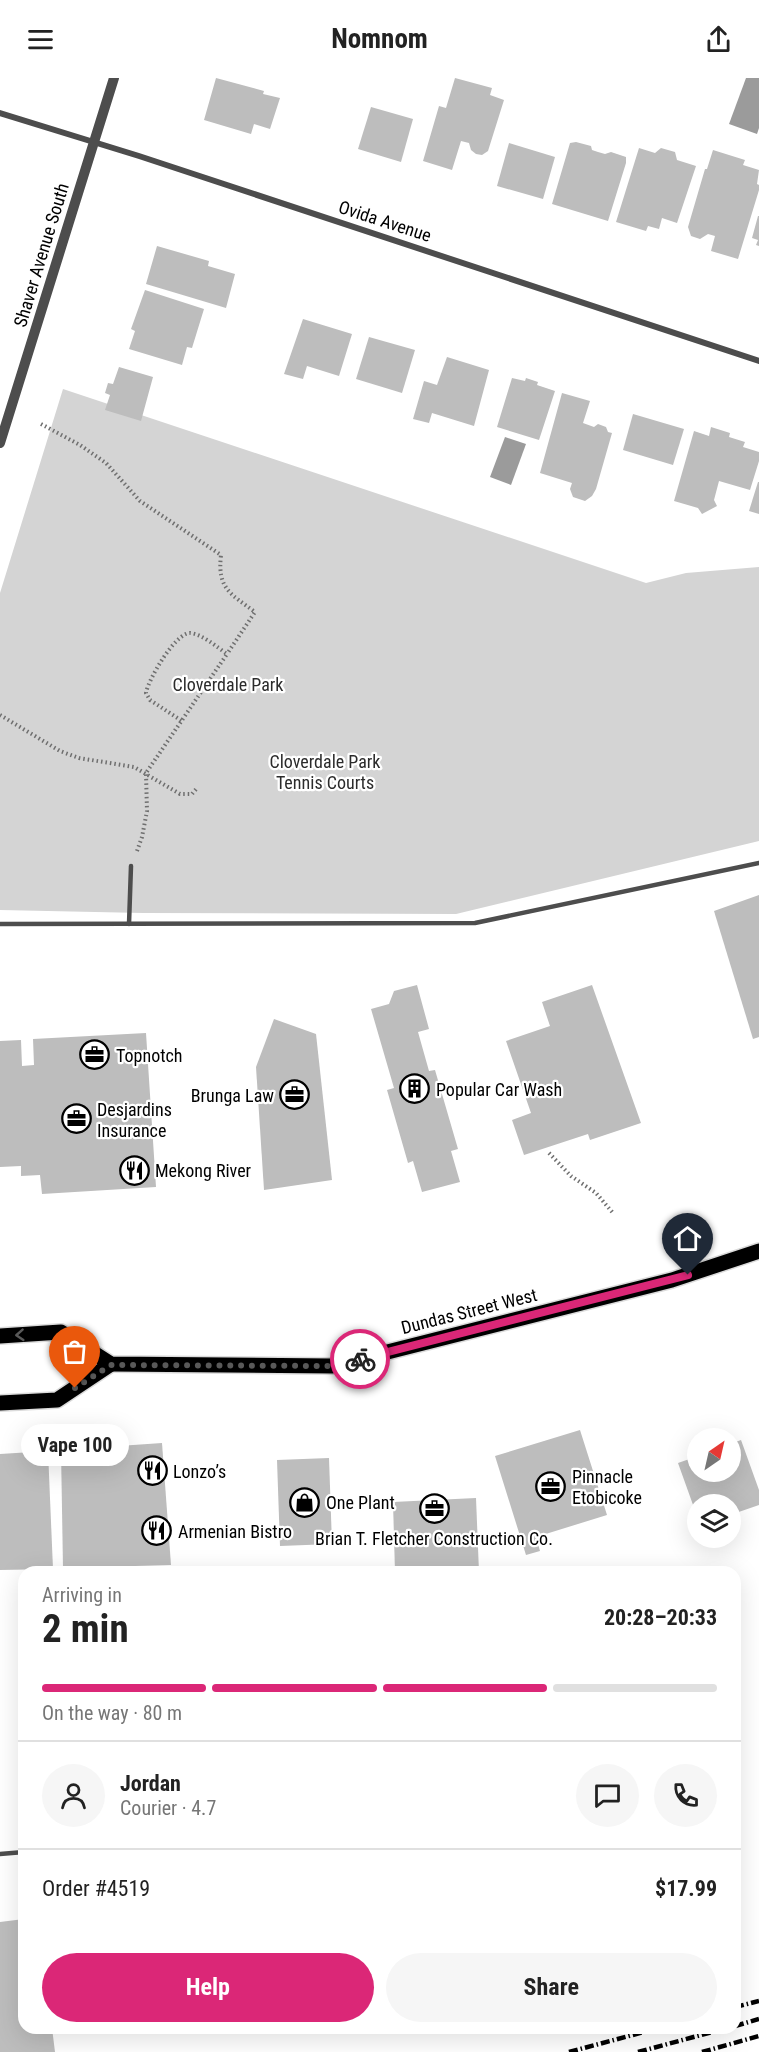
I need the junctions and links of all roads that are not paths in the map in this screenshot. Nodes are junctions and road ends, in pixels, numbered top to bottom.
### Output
1 (114, 78) edge
2 (0, 113) edge
3 (93, 141) junction
4 (759, 361) edge
5 (0, 442) edge
6 (759, 862) edge
7 (131, 866) road end
8 (0, 924) edge
9 (129, 924) junction
10 (759, 1251) edge
11 (0, 1336) edge
12 (111, 1365) junction
13 (0, 1403) edge
14 (18, 1852) edge
15 (0, 1854) edge

1 - 3 street, Shaver Avenue South
2 - 3 street, Ovida Avenue
3 - 4 street, Ovida Avenue
3 - 5 street, Shaver Avenue South
6 - 9 lane
7 - 9 lane
8 - 9 lane
10 - 12 main road, Dundas Street West
12 -> 11 main road
12 - 13 main road
14 - 15 lane

